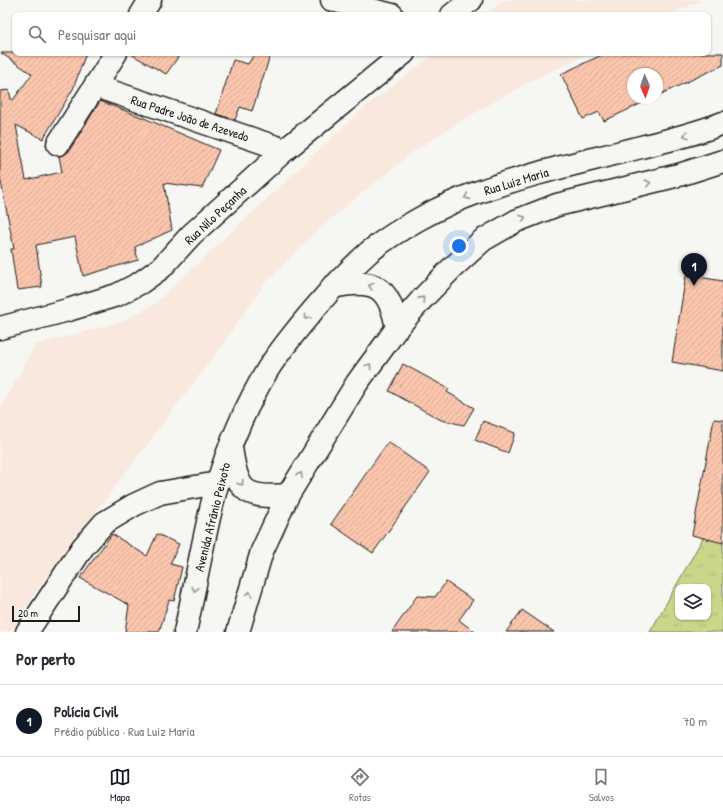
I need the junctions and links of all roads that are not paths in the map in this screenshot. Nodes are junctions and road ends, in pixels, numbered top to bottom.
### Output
1 (150, 0) edge
2 (332, 0) edge
3 (471, 0) edge
4 (143, 12) edge
5 (380, 12) edge
6 (456, 12) edge
7 (114, 56) edge
8 (400, 56) edge
9 (95, 86) junction
10 (723, 123) edge
11 (58, 144) dead end
12 (285, 150) junction
13 (723, 161) edge
14 (332, 287) junction
15 (0, 328) edge
16 (396, 328) junction
17 (231, 446) junction
18 (218, 483) junction
19 (288, 495) junction
20 (28, 632) edge
21 (185, 632) edge
22 (238, 632) edge

1 - 4 main road
2 - 5 main road
3 - 6 main road
7 - 9 main road
8 - 12 main road, Rua Nilo Peçanha
9 - 11 main road
9 - 12 main road, Rua Padre João de Azevedo
10 -> 14 main road, Rua Luiz Maria
12 - 15 main road, Rua Nilo Peçanha
16 -> 13 main road
16 -> 14 main road
14 -> 17 main road, Avenida Afrânio Peixoto
19 -> 16 main road
17 - 18 main road, Avenida Afrânio Peixoto
17 -> 19 main road
18 - 20 main road
18 -> 21 main road, Avenida Afrânio Peixoto
22 -> 19 main road

